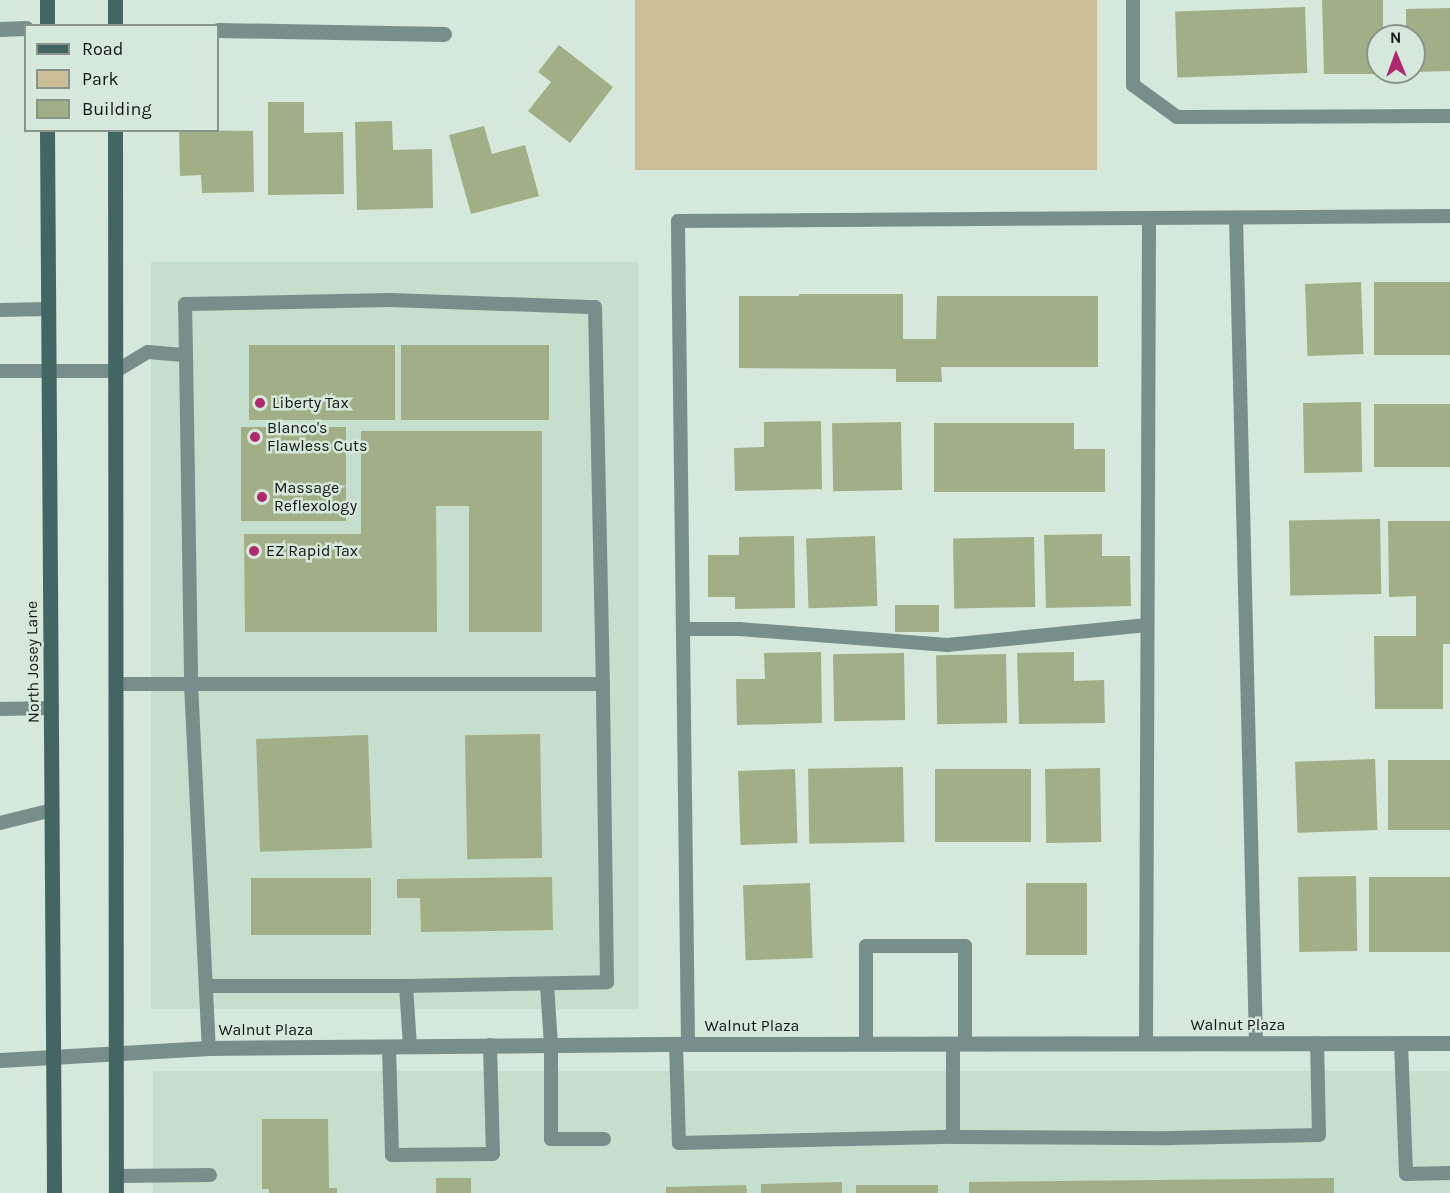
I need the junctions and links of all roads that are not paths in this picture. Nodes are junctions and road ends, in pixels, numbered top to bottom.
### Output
1 (47, 0) edge
2 (115, 0) edge
3 (1133, 0) edge
4 (47, 24) edge
5 (115, 24) edge
6 (24, 28) edge
7 (0, 29) edge
8 (219, 30) edge
9 (444, 34) dead end
10 (1450, 116) edge
11 (47, 132) edge
12 (116, 132) edge
13 (1450, 216) edge
14 (1149, 218) junction
15 (1236, 218) junction
16 (48, 309) junction
17 (0, 310) edge
18 (186, 355) junction
19 (48, 370) junction
20 (0, 371) edge
21 (116, 371) junction
22 (1147, 625) junction
23 (683, 629) junction
24 (116, 684) junction
25 (192, 684) junction
26 (603, 684) junction
27 (52, 708) junction
28 (0, 709) edge
29 (52, 810) junction
30 (0, 823) edge
31 (547, 985) junction
32 (206, 986) junction
33 (406, 986) junction
34 (1256, 1043) junction
35 (1317, 1043) junction
36 (1401, 1043) junction
37 (1450, 1043) edge
38 (682, 1044) junction
39 (866, 1044) junction
40 (959, 1044) junction
41 (1146, 1044) junction
42 (551, 1045) junction
43 (410, 1046) junction
44 (490, 1046) junction
45 (389, 1047) junction
46 (209, 1048) junction
47 (117, 1053) junction
48 (55, 1056) junction
49 (0, 1060) edge
50 (952, 1137) junction
51 (604, 1139) dead end
52 (1450, 1173) edge
53 (210, 1175) dead end
54 (116, 1176) junction
55 (54, 1193) edge
56 (116, 1193) edge

1 - 4 main road
2 - 5 main road
3 - 10 lane
6 - 7 street
8 - 9 street
11 - 16 main road, North Josey Lane
12 - 21 main road
13 - 15 lane
14 - 15 lane
14 - 22 lane
14 - 23 lane
15 - 34 lane
16 - 17 lane
16 - 19 main road, North Josey Lane
18 - 21 lane
18 - 25 lane
18 - 26 lane
19 - 20 lane
19 - 21 lane
19 - 27 main road, North Josey Lane
21 - 24 main road
22 - 23 lane
22 - 41 lane
23 - 38 lane
24 - 25 lane
24 - 47 main road
25 - 26 lane
25 - 32 lane
26 - 31 lane
27 - 28 lane
27 - 29 main road, North Josey Lane
29 - 30 lane
29 - 48 main road, North Josey Lane
31 - 33 lane
31 - 42 lane
32 - 33 lane
32 - 46 lane
33 - 43 lane
34 - 35 street, Walnut Plaza
34 - 41 street, Walnut Plaza
35 - 36 street, Walnut Plaza
35 - 50 lane
36 - 37 street, Walnut Plaza
36 - 52 lane
38 - 39 street, Walnut Plaza
38 - 42 street, Walnut Plaza
38 - 50 lane
39 - 40 street, Walnut Plaza
39 - 40 lane
40 - 41 street, Walnut Plaza
40 - 50 lane
42 - 44 street, Walnut Plaza
42 - 51 lane
43 - 44 street, Walnut Plaza
43 - 45 street, Walnut Plaza
44 - 45 lane
45 - 46 street, Walnut Plaza
46 - 47 street, Walnut Plaza
47 - 48 street, Walnut Plaza
47 - 54 main road
48 - 49 street, Walnut Plaza
48 - 55 main road, North Josey Lane
53 - 54 lane
54 - 56 main road

